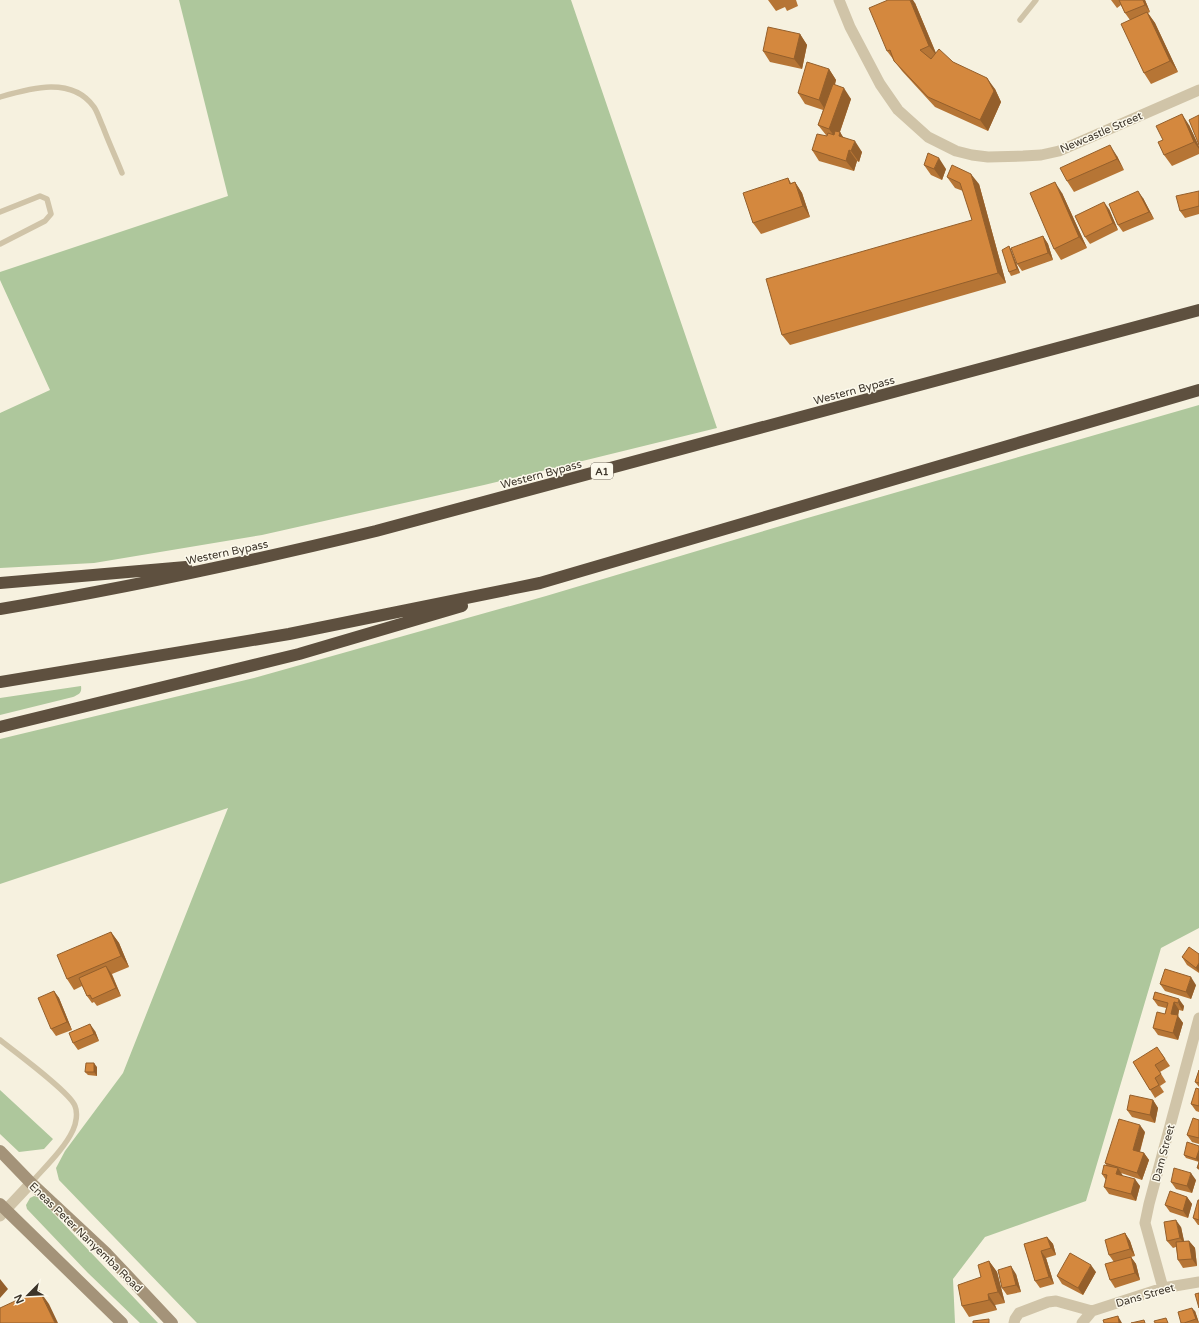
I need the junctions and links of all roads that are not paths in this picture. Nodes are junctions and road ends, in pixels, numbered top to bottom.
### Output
1 (839, 0) edge
2 (1036, 0) edge
3 (1020, 20) dead end
4 (1199, 90) edge
5 (0, 97) edge
6 (122, 173) dead end
7 (0, 212) edge
8 (0, 244) edge
9 (1199, 310) edge
10 (1199, 390) edge
11 (249, 561) junction
12 (0, 583) edge
13 (540, 583) junction
14 (0, 609) edge
15 (0, 682) edge
16 (0, 727) edge
17 (1199, 1018) edge
18 (0, 1040) edge
19 (0, 1151) edge
20 (31, 1183) junction
21 (2, 1210) edge
22 (1199, 1282) edge
23 (1163, 1288) junction
24 (1092, 1312) junction
25 (122, 1323) edge
26 (172, 1323) edge
27 (1014, 1323) edge
28 (1082, 1323) edge

1 - 4 street, Newcastle Street
2 - 3 lane
5 - 6 lane
7 - 8 lane
9 - 11 highway, Western Bypass / A1
10 - 13 highway
11 - 12 highway
11 - 14 highway, Western Bypass / A1
13 - 15 highway
13 - 16 highway
17 - 23 street, Dam Street
18 - 20 lane
19 - 20 main road, Eneas Peter Nanyemba Road
20 - 21 street
20 - 26 main road, Eneas Peter Nanyemba Road
21 - 25 main road
22 - 23 street, Dans Street
23 - 24 street, Dans Street
24 - 27 street
24 - 28 street, Dans Street

